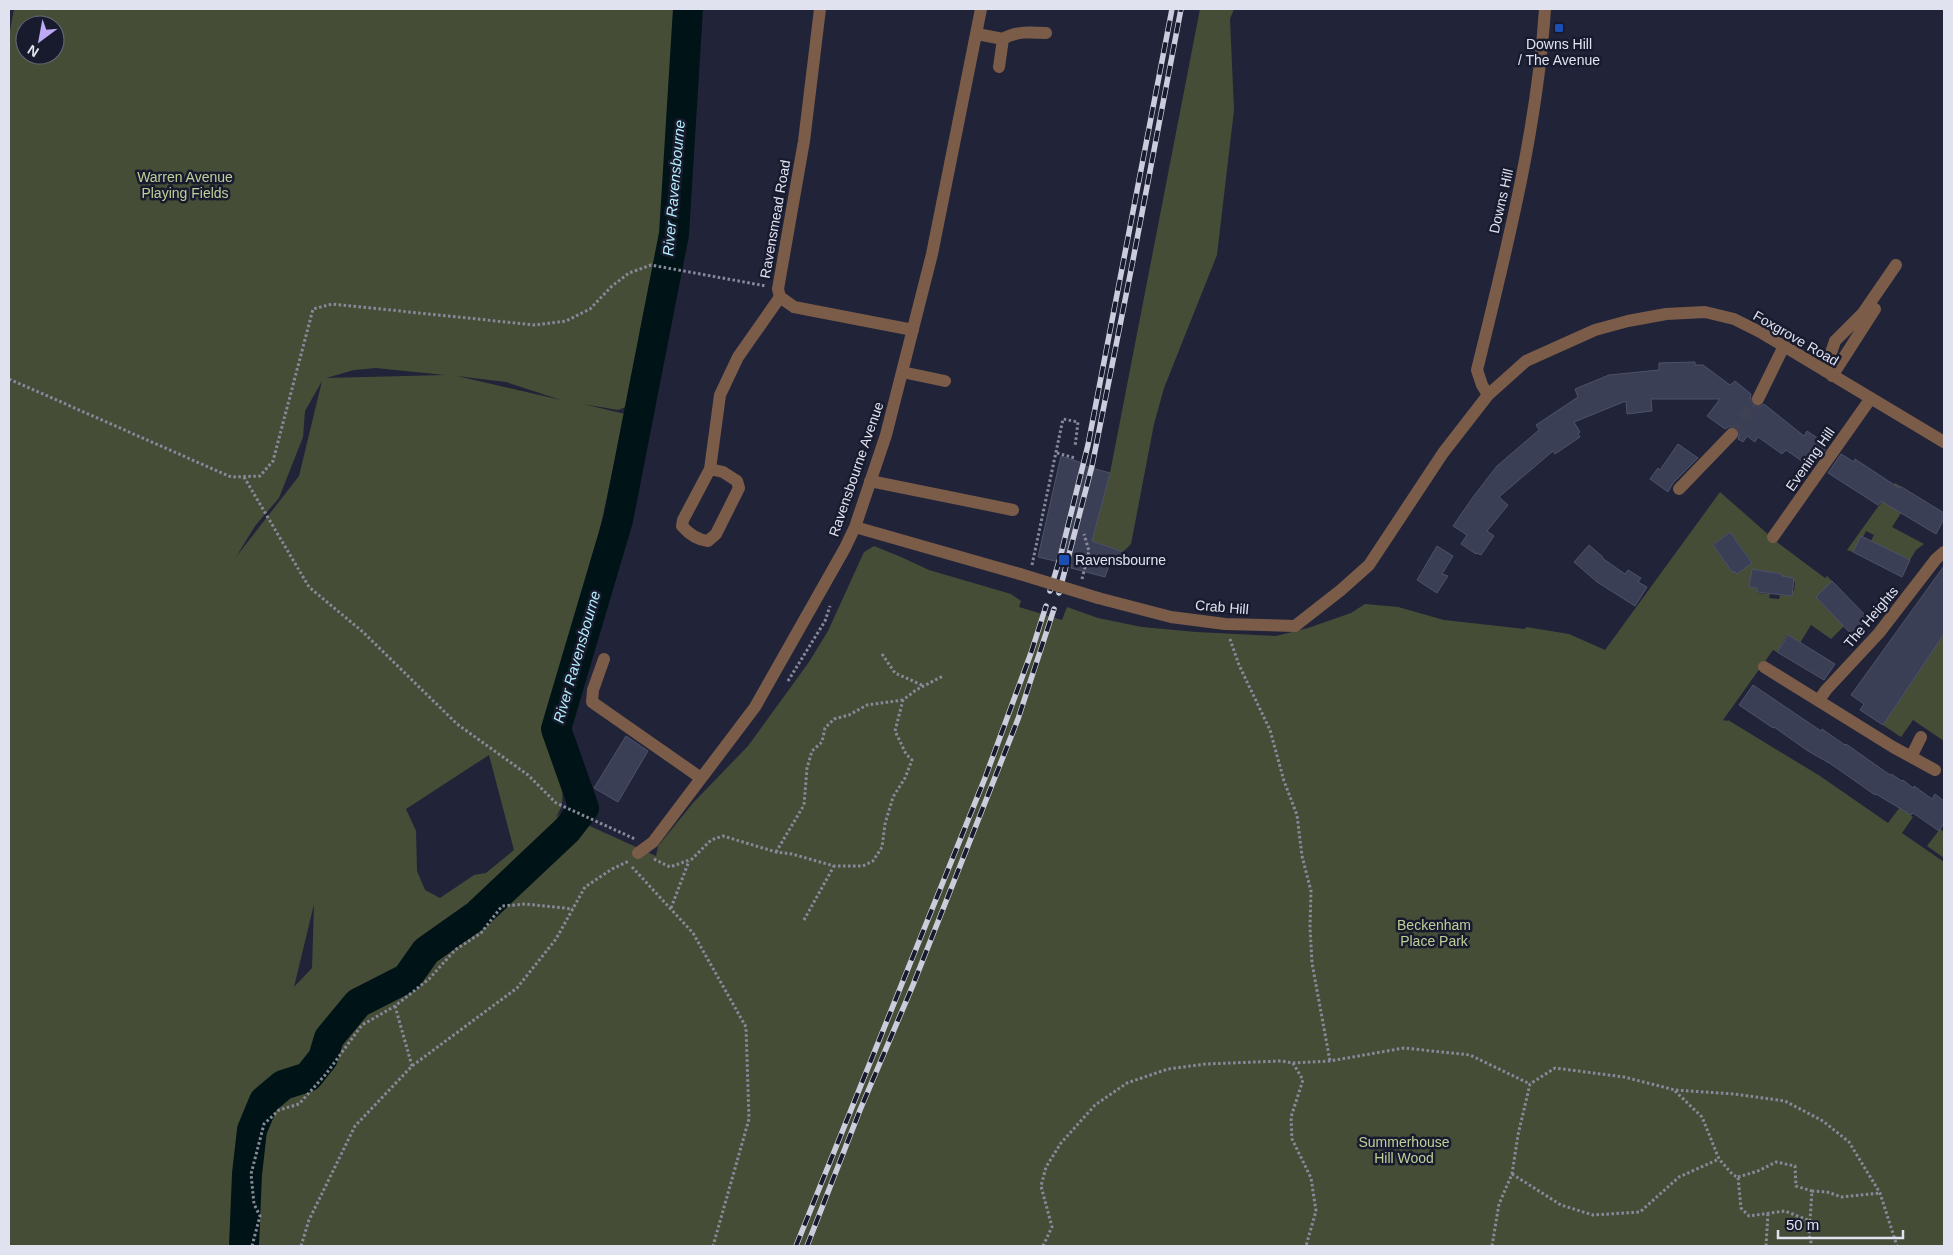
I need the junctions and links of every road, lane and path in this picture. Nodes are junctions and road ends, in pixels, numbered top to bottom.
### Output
1 (820, 9) edge
2 (981, 9) edge
3 (1546, 9) edge
4 (1046, 33) dead end
5 (977, 34) junction
6 (1002, 39) junction
7 (999, 67) dead end
8 (1898, 269) dead end
9 (779, 293) junction
10 (912, 330) junction
11 (1784, 346) junction
12 (902, 372) junction
13 (1828, 373) junction
14 (9, 379) edge
15 (945, 381) dead end
16 (1488, 395) junction
17 (1870, 398) junction
18 (1758, 399) tunnel mouth
19 (1732, 434) tunnel mouth
20 (1944, 442) edge
21 (1075, 447) dead end
22 (1057, 453) junction
23 (1075, 458) dead end
24 (710, 469) junction
25 (244, 476) junction
26 (870, 481) junction
27 (1679, 489) dead end
28 (1013, 510) dead end
29 (855, 527) junction
30 (1084, 534) dead end
31 (1773, 537) dead end
32 (1944, 552) edge
33 (1025, 573) junction
34 (1080, 587) dead end
35 (1230, 639) dead end
36 (882, 654) dead end
37 (604, 659) dead end
38 (1764, 667) dead end
39 (943, 676) dead end
40 (925, 686) junction
41 (903, 700) junction
42 (1819, 700) junction
43 (1921, 737) dead end
44 (1911, 757) junction
45 (1935, 770) dead end
46 (702, 778) junction
47 (653, 842) junction
48 (776, 852) junction
49 (643, 854) junction
50 (689, 860) junction
51 (627, 862) junction
52 (834, 866) junction
53 (671, 908) junction
54 (573, 909) junction
55 (804, 920) dead end
56 (395, 1006) junction
57 (1330, 1061) junction
58 (1293, 1063) junction
59 (412, 1066) junction
60 (1530, 1084) junction
61 (1674, 1090) junction
62 (1719, 1159) junction
63 (1512, 1174) junction
64 (1738, 1177) junction
65 (1812, 1191) junction
66 (1880, 1193) junction
67 (1768, 1213) junction
68 (1810, 1221) junction
69 (252, 1246) edge
70 (301, 1246) edge
71 (713, 1246) edge
72 (1043, 1246) edge
73 (1306, 1246) edge
74 (1492, 1246) edge
75 (1766, 1246) edge
76 (1812, 1246) edge
77 (1898, 1246) edge

1 - 9 street, Ravensmead Road
2 - 5 street, Ravensbourne Avenue
3 - 16 street, Downs Hill
4 - 6 street
5 - 6 street
5 - 10 street, Ravensbourne Avenue
6 - 7 street
8 - 13 street
9 - 10 street, Ravensmead Road
9 - 24 street
9 - 25 path
10 - 12 street, Ravensbourne Avenue
11 - 13 street, Foxgrove Road
11 - 16 street, Foxgrove Road
11 - 18 street
12 - 15 street
12 - 26 street, Ravensbourne Avenue
13 - 17 street, Foxgrove Road
14 - 25 path
16 - 33 street, Crab Hill, bridge
17 - 20 street, Foxgrove Road
17 - 31 street, Evening Hill
19 - 27 street
21 - 22 path
22 - 23 path
22 - 33 path
24 - 24 street
25 - 47 path
26 - 28 street
26 - 29 street, Ravensbourne Avenue
29 - 33 street, Crab Hill
29 - 46 street, Ravensbourne Avenue
30 - 34 path
32 - 42 street, The Heights
35 - 57 path
36 - 40 path
37 - 46 street
38 - 42 street
39 - 40 path
40 - 41 path
41 - 48 path
41 - 52 path
42 - 44 street
43 - 44 street
44 - 45 street
46 - 47 street, Ravensbourne Avenue
47 - 49 street, Ravensbourne Avenue
48 - 50 path
48 - 52 path
49 - 50 path
49 - 51 path
50 - 53 path
51 - 53 path
51 - 54 path
52 - 55 path
53 - 71 path
54 - 56 path
54 - 59 path
56 - 59 path
56 - 69 path
57 - 58 path
57 - 60 path
58 - 72 path
58 - 73 path
59 - 70 path
60 - 61 path
60 - 63 path
61 - 62 path
61 - 66 path
62 - 63 path
62 - 64 path
63 - 74 path
64 - 65 path
64 - 67 path
65 - 66 path
65 - 68 path
66 - 77 path
67 - 68 path
67 - 75 path
68 - 76 path

